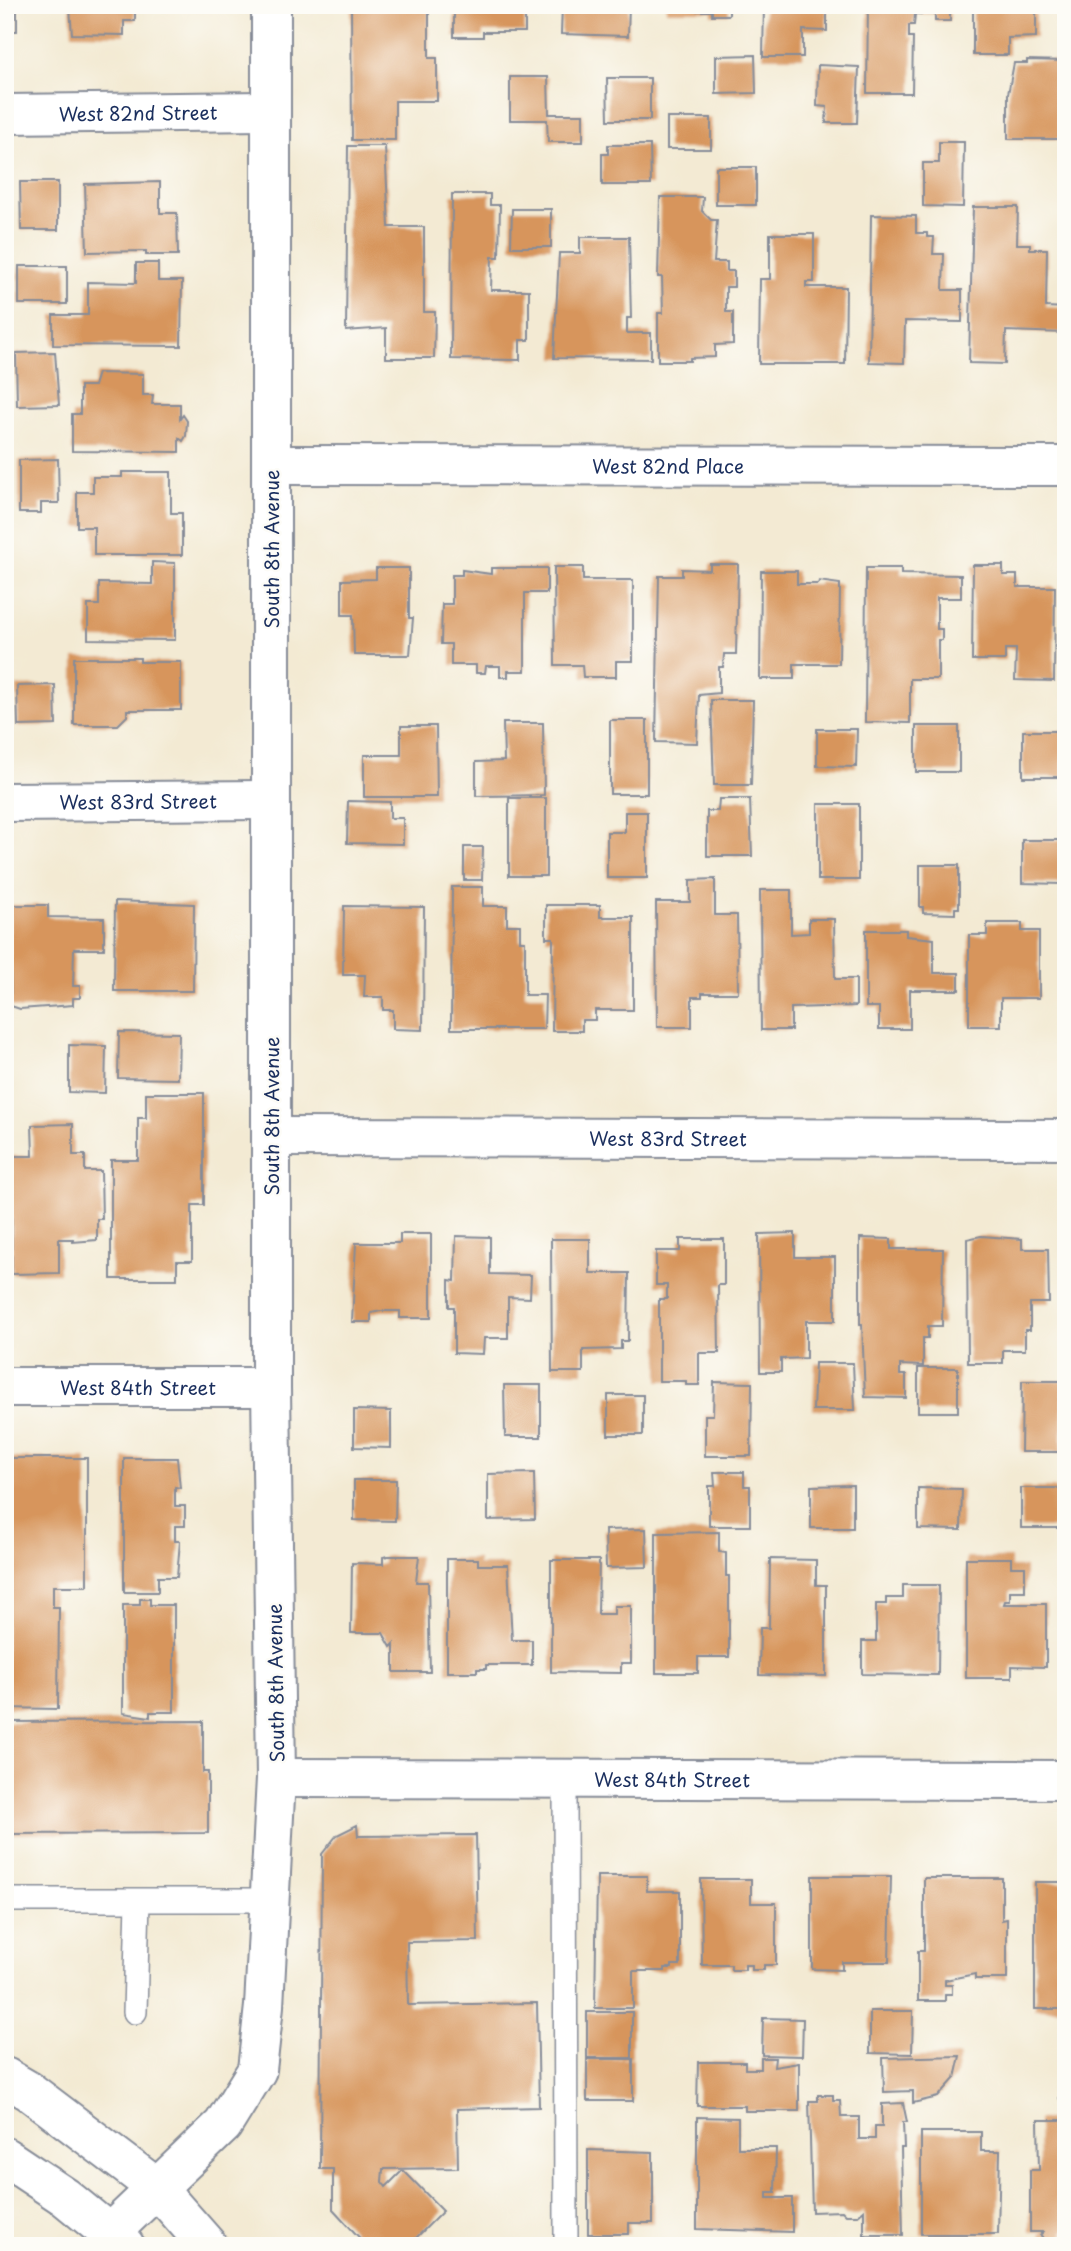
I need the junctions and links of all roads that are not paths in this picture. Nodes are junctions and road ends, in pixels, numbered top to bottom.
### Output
1 (271, 5) edge
2 (271, 111) junction
3 (5, 114) edge
4 (271, 465) junction
5 (1066, 466) edge
6 (271, 800) junction
7 (5, 802) edge
8 (271, 1137) junction
9 (1066, 1139) edge
10 (5, 1387) edge
11 (271, 1387) junction
12 (276, 1778) junction
13 (565, 1779) junction
14 (1066, 1780) edge
15 (5, 1900) edge
16 (138, 1900) junction
17 (270, 1900) junction
18 (135, 2012) dead end
19 (5, 2077) edge
20 (5, 2157) edge
21 (157, 2188) junction
22 (118, 2239) edge
23 (208, 2246) edge
24 (566, 2246) edge

1 - 2 street, South 8th Avenue
2 - 3 street, West 82nd Street
2 - 4 street, South 8th Avenue
4 - 5 street, West 82nd Place
4 - 6 street, South 8th Avenue
6 - 7 street, West 83rd Street
6 - 8 street, South 8th Avenue
8 - 9 street, West 83rd Street
8 - 11 street, South 8th Avenue
10 - 11 street, West 84th Street
11 - 12 street, South 8th Avenue
12 - 13 street, West 84th Street
12 - 17 street, South 8th Avenue
13 - 14 street, West 84th Street
13 - 24 lane
15 - 16 lane
16 - 17 lane
16 - 18 lane
17 - 21 street, South 8th Avenue
19 - 21 street
20 - 22 street
21 - 22 street, South 8th Avenue
21 - 23 street

